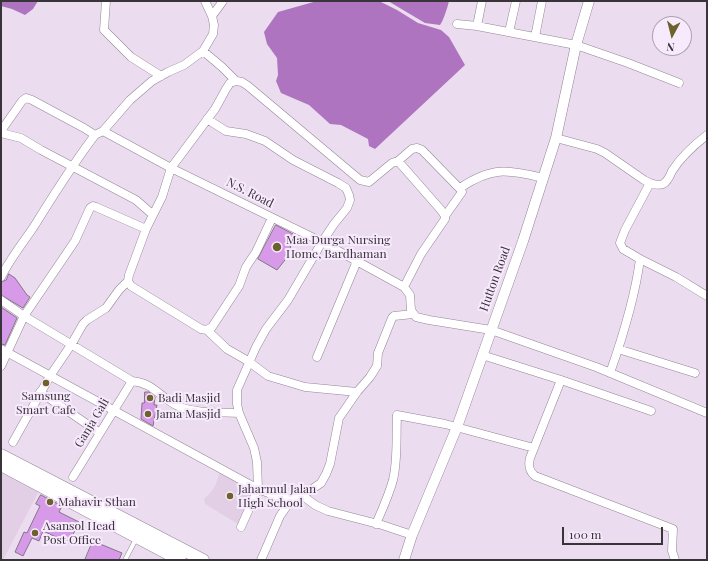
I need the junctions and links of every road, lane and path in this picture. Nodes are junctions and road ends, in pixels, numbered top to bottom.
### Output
1 (106, 1) edge
2 (205, 1) edge
3 (223, 1) edge
4 (482, 1) edge
5 (516, 1) edge
6 (542, 1) edge
7 (589, 1) edge
8 (212, 16) junction
9 (457, 24) dead end
10 (476, 26) junction
11 (509, 32) junction
12 (535, 37) junction
13 (576, 45) junction
14 (203, 50) junction
15 (161, 76) junction
16 (236, 81) junction
17 (679, 83) dead end
18 (207, 119) junction
19 (103, 131) junction
20 (1, 132) edge
21 (95, 135) junction
22 (707, 135) edge
23 (556, 138) junction
24 (398, 161) junction
25 (72, 166) junction
26 (171, 168) junction
27 (543, 178) junction
28 (650, 183) junction
29 (460, 188) junction
30 (152, 214) junction
31 (445, 216) junction
32 (272, 218) junction
33 (146, 229) junction
34 (322, 242) junction
35 (640, 259) junction
36 (357, 261) junction
37 (1, 277) edge
38 (128, 281) junction
39 (404, 287) junction
40 (707, 296) edge
41 (1, 300) edge
42 (413, 314) junction
43 (24, 316) junction
44 (207, 330) junction
45 (490, 330) junction
46 (71, 345) junction
47 (618, 349) junction
48 (4, 351) edge
49 (482, 355) junction
50 (317, 357) dead end
51 (248, 362) junction
52 (1, 366) edge
53 (695, 373) dead end
54 (610, 374) junction
55 (50, 376) junction
56 (561, 380) junction
57 (132, 381) junction
58 (40, 392) junction
59 (357, 392) junction
60 (114, 411) junction
61 (651, 411) dead end
62 (240, 413) junction
63 (707, 413) edge
64 (457, 427) junction
65 (100, 433) junction
66 (13, 442) dead end
67 (534, 448) junction
68 (1, 455) edge
69 (1, 465) edge
70 (74, 477) dead end
71 (258, 489) junction
72 (300, 497) junction
73 (376, 524) junction
74 (241, 527) dead end
75 (139, 533) junction
76 (412, 535) junction
77 (125, 560) edge
78 (180, 560) edge
79 (203, 560) edge
80 (261, 560) edge
81 (404, 560) edge
82 (675, 560) edge

1 - 15 street
2 - 8 street
3 - 8 street
4 - 10 street
5 - 11 street
6 - 12 street
7 - 13 street, Hutton Road
8 - 14 street
9 - 10 street
10 - 11 street
11 - 12 street
12 - 13 street
13 - 17 street
13 - 23 street, Hutton Road
14 - 15 street
14 - 16 street
15 - 19 street
16 - 18 street
16 - 24 street
18 - 26 street
18 - 34 street
19 - 21 street
19 - 26 street, N.S. Road
20 - 21 street
20 - 25 street
21 - 25 street
22 - 28 street
23 - 27 street, Hutton Road
23 - 28 street
24 - 29 street
24 - 31 street
25 - 30 street
25 - 37 street
26 - 30 street
26 - 32 street, N.S. Road
27 - 29 street
27 - 45 street, Hutton Road
28 - 35 street
29 - 31 street
30 - 33 street
31 - 39 street
32 - 34 street, N.S. Road
32 - 44 street
33 - 38 street
33 - 43 street
34 - 36 street, N.S. Road
34 - 51 street
35 - 40 street
35 - 47 street
36 - 39 street, N.S. Road
36 - 50 street
38 - 44 street
38 - 46 street
39 - 42 street
41 - 43 street
42 - 45 street
42 - 59 street
43 - 46 street
43 - 48 street
44 - 51 street
45 - 49 street, Hutton Road
45 - 54 street
46 - 55 street
46 - 57 street
47 - 53 street
47 - 54 street
48 - 52 street
48 - 55 street
49 - 56 street
49 - 64 street, Hutton Road
51 - 59 street
51 - 62 street
54 - 63 street
55 - 58 street
55 - 60 street
56 - 61 street
56 - 67 street
57 - 60 street, Ganja Gali
57 - 62 street
58 - 65 street
58 - 66 street
59 - 72 street
60 - 65 street, Ganja Gali
60 - 71 street
62 - 71 street
64 - 67 street
64 - 73 street
64 - 76 street, Hutton Road
65 - 70 street, Ganja Gali
67 - 82 street
68 - 75 main road
69 - 75 main road
71 - 72 street
71 - 74 street
72 - 73 street
72 - 80 street
73 - 76 street
75 - 77 lane
75 - 78 main road
75 - 79 main road
76 - 81 street, Hutton Road

